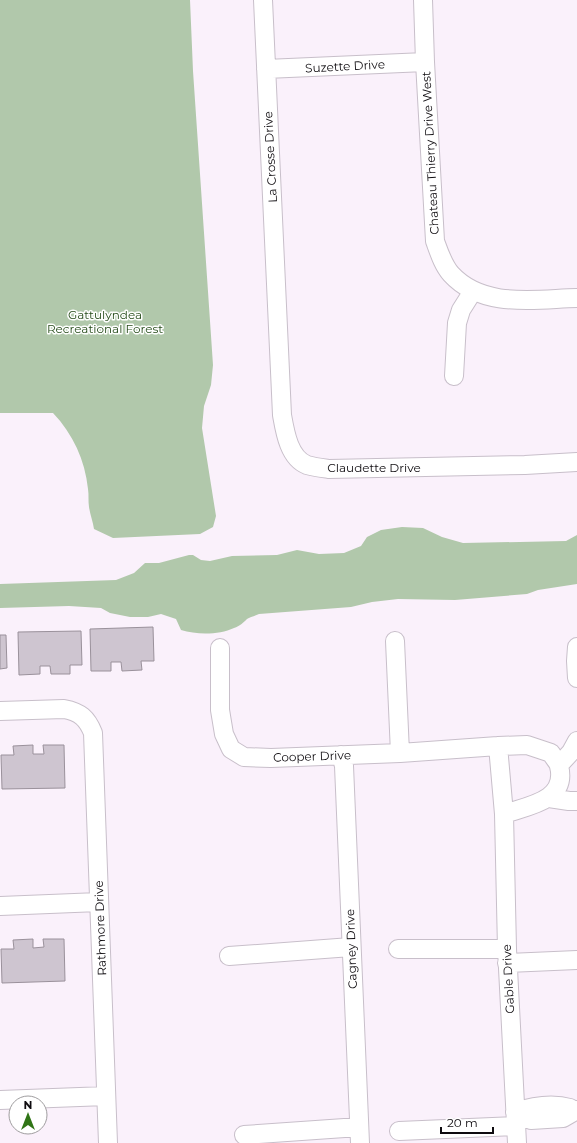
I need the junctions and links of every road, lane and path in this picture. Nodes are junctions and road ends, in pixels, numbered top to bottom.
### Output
1 (263, 0) edge
2 (423, 0) edge
3 (425, 62) junction
4 (266, 69) junction
5 (473, 291) junction
6 (577, 298) edge
7 (277, 314) joint
8 (454, 376) dead end
9 (577, 462) edge
10 (395, 641) dead end
11 (577, 647) edge
12 (220, 648) dead end
13 (577, 678) edge
14 (0, 711) edge
15 (577, 741) edge
16 (498, 746) junction
17 (400, 753) junction
18 (341, 755) junction
19 (559, 765) junction
20 (550, 798) junction
21 (577, 801) edge
22 (504, 814) junction
23 (99, 902) junction
24 (0, 906) edge
25 (351, 947) junction
26 (398, 949) dead end
27 (229, 956) dead end
28 (507, 956) junction
29 (577, 960) edge
30 (106, 1096) junction
31 (0, 1100) edge
32 (577, 1110) edge
33 (516, 1127) edge
34 (399, 1131) dead end
35 (244, 1135) dead end
36 (360, 1135) edge
37 (108, 1143) edge

1 - 4 street, La Crosse Drive
2 - 3 street, Chateau Thierry Drive West
3 - 4 street, Suzette Drive
3 - 5 street, Chateau Thierry Drive West
4 - 7 street, La Crosse Drive
5 - 6 street
5 - 8 street
7 - 9 street, Claudette Drive
10 - 17 street
11 - 13 street
12 - 18 street, Cooper Drive
14 - 23 street, Rathmore Drive
15 - 19 street
16 - 17 street, Cooper Drive
16 - 19 street
16 - 22 street, Gable Drive
17 - 18 street, Cooper Drive
18 - 25 street, Cagney Drive
19 - 20 street
20 - 21 street
20 - 22 street
22 - 28 street, Gable Drive
23 - 24 street
23 - 30 street, Rathmore Drive
25 - 27 street
25 - 36 street, Cagney Drive
26 - 28 street
28 - 29 street
28 - 33 street, Gable Drive
30 - 31 street
30 - 37 street, Rathmore Drive
32 - 33 street
33 - 34 street
35 - 36 street

